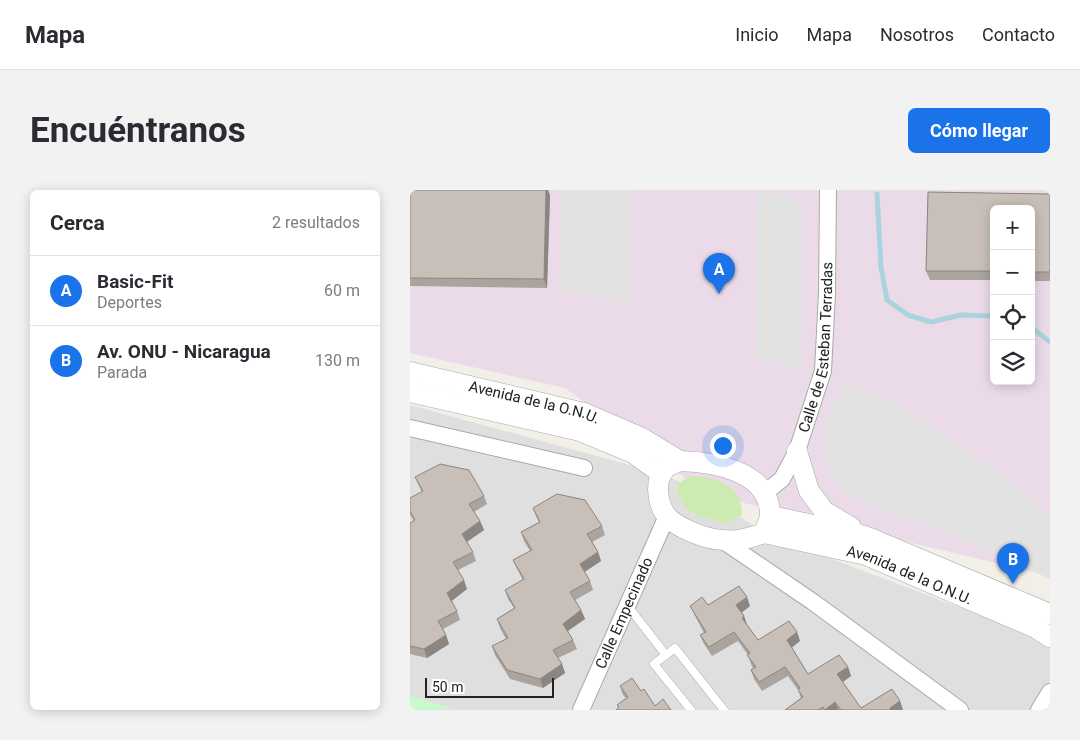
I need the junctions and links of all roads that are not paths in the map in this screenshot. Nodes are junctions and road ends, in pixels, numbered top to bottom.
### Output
1 (828, 190) edge
2 (410, 372) edge
3 (410, 392) edge
4 (410, 428) edge
5 (797, 451) junction
6 (680, 461) junction
7 (584, 468) dead end
8 (662, 474) junction
9 (766, 492) junction
10 (667, 516) junction
11 (767, 524) junction
12 (865, 536) junction
13 (722, 540) junction
14 (627, 605) junction
15 (1050, 614) edge
16 (1050, 637) edge
17 (666, 655) junction
18 (1050, 692) edge
19 (581, 710) edge
20 (691, 710) edge
21 (724, 710) edge
22 (960, 710) edge
23 (1039, 710) edge

1 - 5 street, Calle de Esteban Terradas
2 - 6 street, Avenida de la O.N.U.
3 - 8 street, Avenida de la O.N.U.
4 - 7 street
5 - 9 street, Calle de Esteban Terradas
5 - 12 street
6 - 8 street
6 - 9 street
8 - 10 street
9 - 11 street
10 - 13 street
10 - 14 street, Calle Empecinado
11 - 12 street, Avenida de la O.N.U.
11 - 13 street
11 - 16 street, Avenida de la O.N.U.
12 - 15 street, Avenida de la O.N.U.
13 - 22 street
14 - 17 lane
14 - 19 street, Calle Empecinado
17 - 20 lane
17 - 21 lane
18 - 23 street

